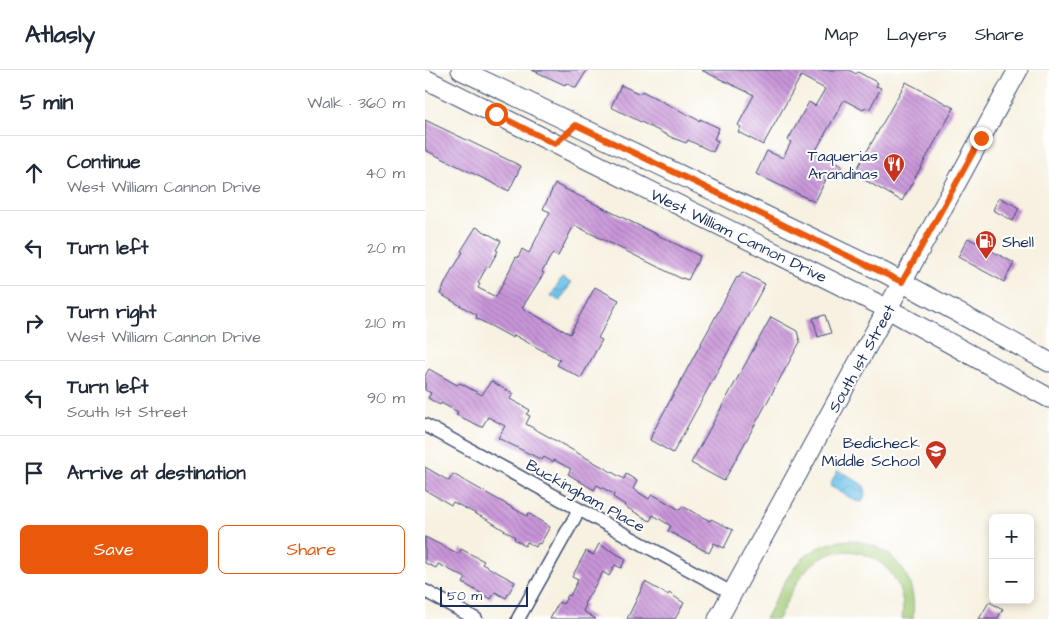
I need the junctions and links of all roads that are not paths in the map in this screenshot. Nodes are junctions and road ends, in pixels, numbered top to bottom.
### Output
1 (461, 70) edge
2 (1018, 70) edge
3 (425, 79) edge
4 (576, 125) junction
5 (555, 144) junction
6 (902, 282) junction
7 (888, 310) junction
8 (1049, 362) edge
9 (1049, 398) edge
10 (425, 425) edge
11 (579, 510) junction
12 (425, 591) edge
13 (732, 593) junction
14 (476, 619) edge
15 (518, 619) edge
16 (718, 619) edge

1 - 4 main road, West William Cannon Drive
2 - 6 main road, South 1st Street
3 - 5 main road, West William Cannon Drive
4 - 5 main road
4 - 6 main road, West William Cannon Drive
5 - 7 main road, West William Cannon Drive
6 - 7 main road, South 1st Street
6 - 8 main road, West William Cannon Drive
7 - 9 main road, West William Cannon Drive
7 - 13 main road, South 1st Street
10 - 11 street, Buckingham Place
11 - 13 street, Buckingham Place
11 - 15 street
12 - 14 street
13 - 16 main road, South 1st Street

